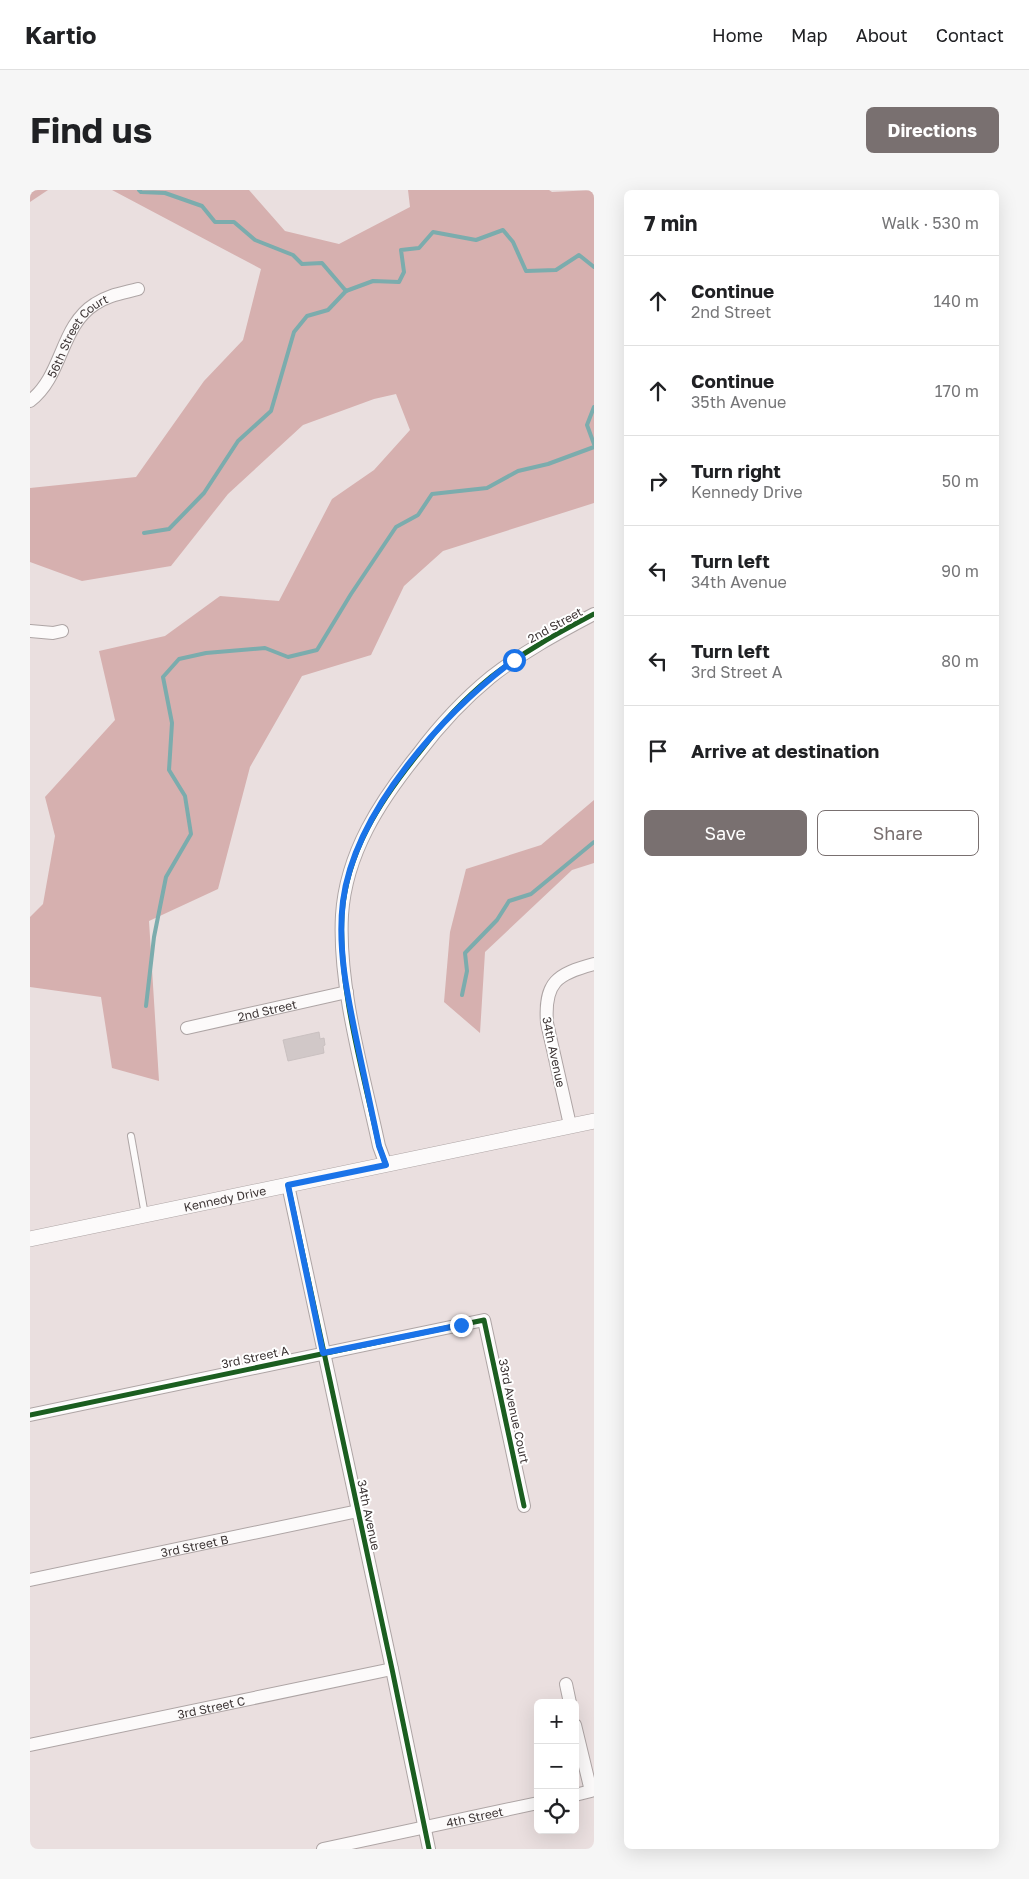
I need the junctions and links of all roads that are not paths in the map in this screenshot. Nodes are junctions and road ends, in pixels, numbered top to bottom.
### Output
1 (138, 289) dead end
2 (30, 401) edge
3 (594, 614) edge
4 (30, 631) edge
5 (62, 631) dead end
6 (594, 964) edge
7 (347, 992) junction
8 (187, 1028) dead end
9 (594, 1121) edge
10 (570, 1125) junction
11 (132, 1136) dead end
12 (386, 1165) junction
13 (288, 1185) junction
14 (146, 1216) junction
15 (30, 1239) edge
16 (484, 1320) joint
17 (323, 1353) junction
18 (30, 1415) edge
19 (524, 1506) dead end
20 (358, 1511) junction
21 (30, 1580) edge
22 (392, 1669) junction
23 (566, 1684) dead end
24 (569, 1699) edge
25 (579, 1742) edge
26 (30, 1745) edge
27 (579, 1794) edge
28 (534, 1804) edge
29 (424, 1828) junction
30 (323, 1849) edge
31 (429, 1849) edge

1 - 2 street, 56th Street Court
3 - 7 street, 2nd Street
4 - 5 street
6 - 10 street, 34th Avenue
7 - 8 street, 2nd Street
7 - 12 street, 2nd Street
9 - 10 street, Kennedy Drive
10 - 12 street, Kennedy Drive
11 - 14 lane
12 - 13 street, Kennedy Drive
13 - 14 street, Kennedy Drive
13 - 17 street, 34th Avenue
14 - 15 street, Kennedy Drive
16 - 17 street, 3rd Street A
16 - 19 street, 33rd Avenue Court
17 - 18 street, 3rd Street A
17 - 20 street, 34th Avenue
20 - 21 street, 3rd Street B
20 - 22 street, 34th Avenue
22 - 26 street, 3rd Street C
22 - 29 street, 34th Avenue
23 - 24 street
25 - 27 street
28 - 29 street, 4th Street
29 - 30 street, 4th Street
29 - 31 street, 34th Avenue

